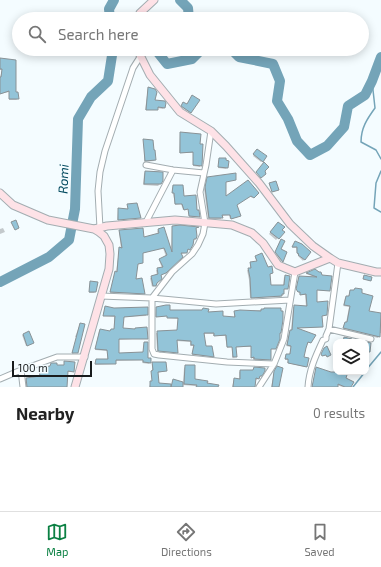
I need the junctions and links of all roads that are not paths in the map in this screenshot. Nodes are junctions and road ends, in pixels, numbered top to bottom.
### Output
1 (154, 0) edge
2 (141, 12) edge
3 (140, 57) joint
4 (211, 132) junction
5 (146, 165) dead end
6 (173, 170) junction
7 (204, 173) junction
8 (0, 193) edge
9 (146, 222) junction
10 (205, 223) junction
11 (97, 228) junction
12 (330, 258) junction
13 (338, 263) junction
14 (295, 272) junction
15 (378, 272) edge
16 (101, 296) junction
17 (152, 298) junction
18 (290, 300) junction
19 (328, 329) junction
20 (371, 339) dead end
21 (85, 357) junction
22 (274, 364) junction
23 (21, 370) junction
24 (0, 379) edge
25 (23, 387) edge
26 (75, 387) edge
27 (259, 387) edge
28 (308, 387) edge

1 - 2 street
3 - 4 street
3 - 11 street
4 - 7 street
4 - 12 street
5 - 6 street
6 - 7 street
6 - 9 street
7 - 10 street
8 - 11 street
9 - 10 street
9 - 11 street
10 - 14 street
10 - 17 street
11 - 16 street
12 - 13 street
12 - 14 street
13 - 15 street
13 - 19 street
14 - 18 street
16 - 17 street
16 - 21 street
17 - 18 street
17 - 22 street
18 - 22 street
19 - 20 street
19 - 28 street
21 - 23 street
21 - 26 street
22 - 27 street
23 - 24 street
23 - 25 street

